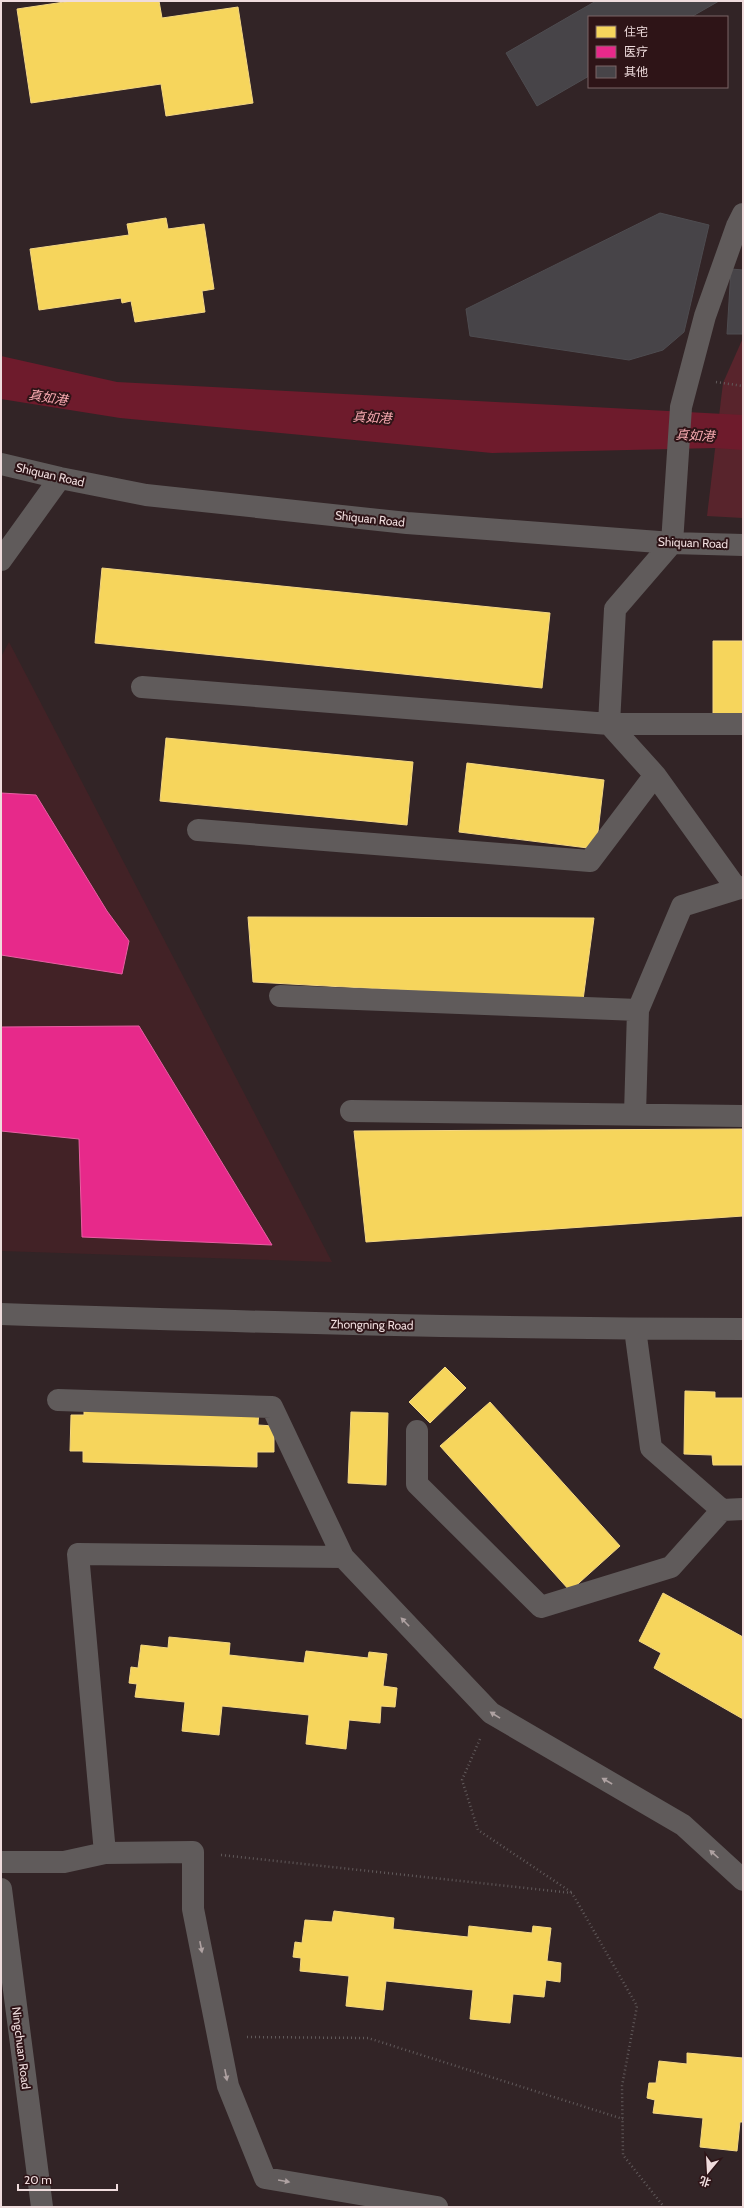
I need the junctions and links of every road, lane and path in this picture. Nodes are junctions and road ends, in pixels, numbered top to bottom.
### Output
1 (743, 214) edge
2 (1, 464) edge
3 (60, 478) junction
4 (672, 543) junction
5 (743, 545) edge
6 (1, 560) edge
7 (142, 687) dead end
8 (609, 724) junction
9 (743, 724) edge
10 (655, 776) junction
11 (198, 830) dead end
12 (740, 888) edge
13 (280, 996) dead end
14 (638, 1010) junction
15 (351, 1111) dead end
16 (635, 1114) junction
17 (743, 1116) edge
18 (1, 1314) edge
19 (635, 1329) junction
20 (743, 1329) edge
21 (58, 1400) dead end
22 (416, 1431) dead end
23 (732, 1509) edge
24 (343, 1557) junction
25 (491, 1713) junction
26 (193, 1852) junction
27 (105, 1853) junction
28 (1, 1862) edge
29 (743, 1880) edge
30 (1, 1888) edge
31 (572, 1893) junction
32 (218, 2036) junction
33 (623, 2119) junction
34 (42, 2207) edge
35 (437, 2207) edge
36 (664, 2207) edge

1 - 4 street
2 - 3 street, Shiquan Road
3 - 4 street, Shiquan Road
3 - 6 street
4 - 5 street, Shiquan Road
4 - 8 street
7 - 8 street
8 - 9 street
8 - 10 street
10 - 11 street
10 - 12 street
12 - 14 street
13 - 14 street
14 - 16 street
15 - 16 street
16 - 17 street
18 - 19 street, Zhongning Road
19 - 20 street, Zhongning Road
19 - 23 street
21 - 24 street
22 - 23 street
25 -> 24 street
24 - 27 street
29 -> 25 street
25 - 31 path
26 - 27 street
26 - 31 path
26 -> 32 street
27 - 28 street
30 - 34 street, Ningchuan Road
31 - 33 path
32 - 33 path
32 -> 35 street
33 - 36 path

